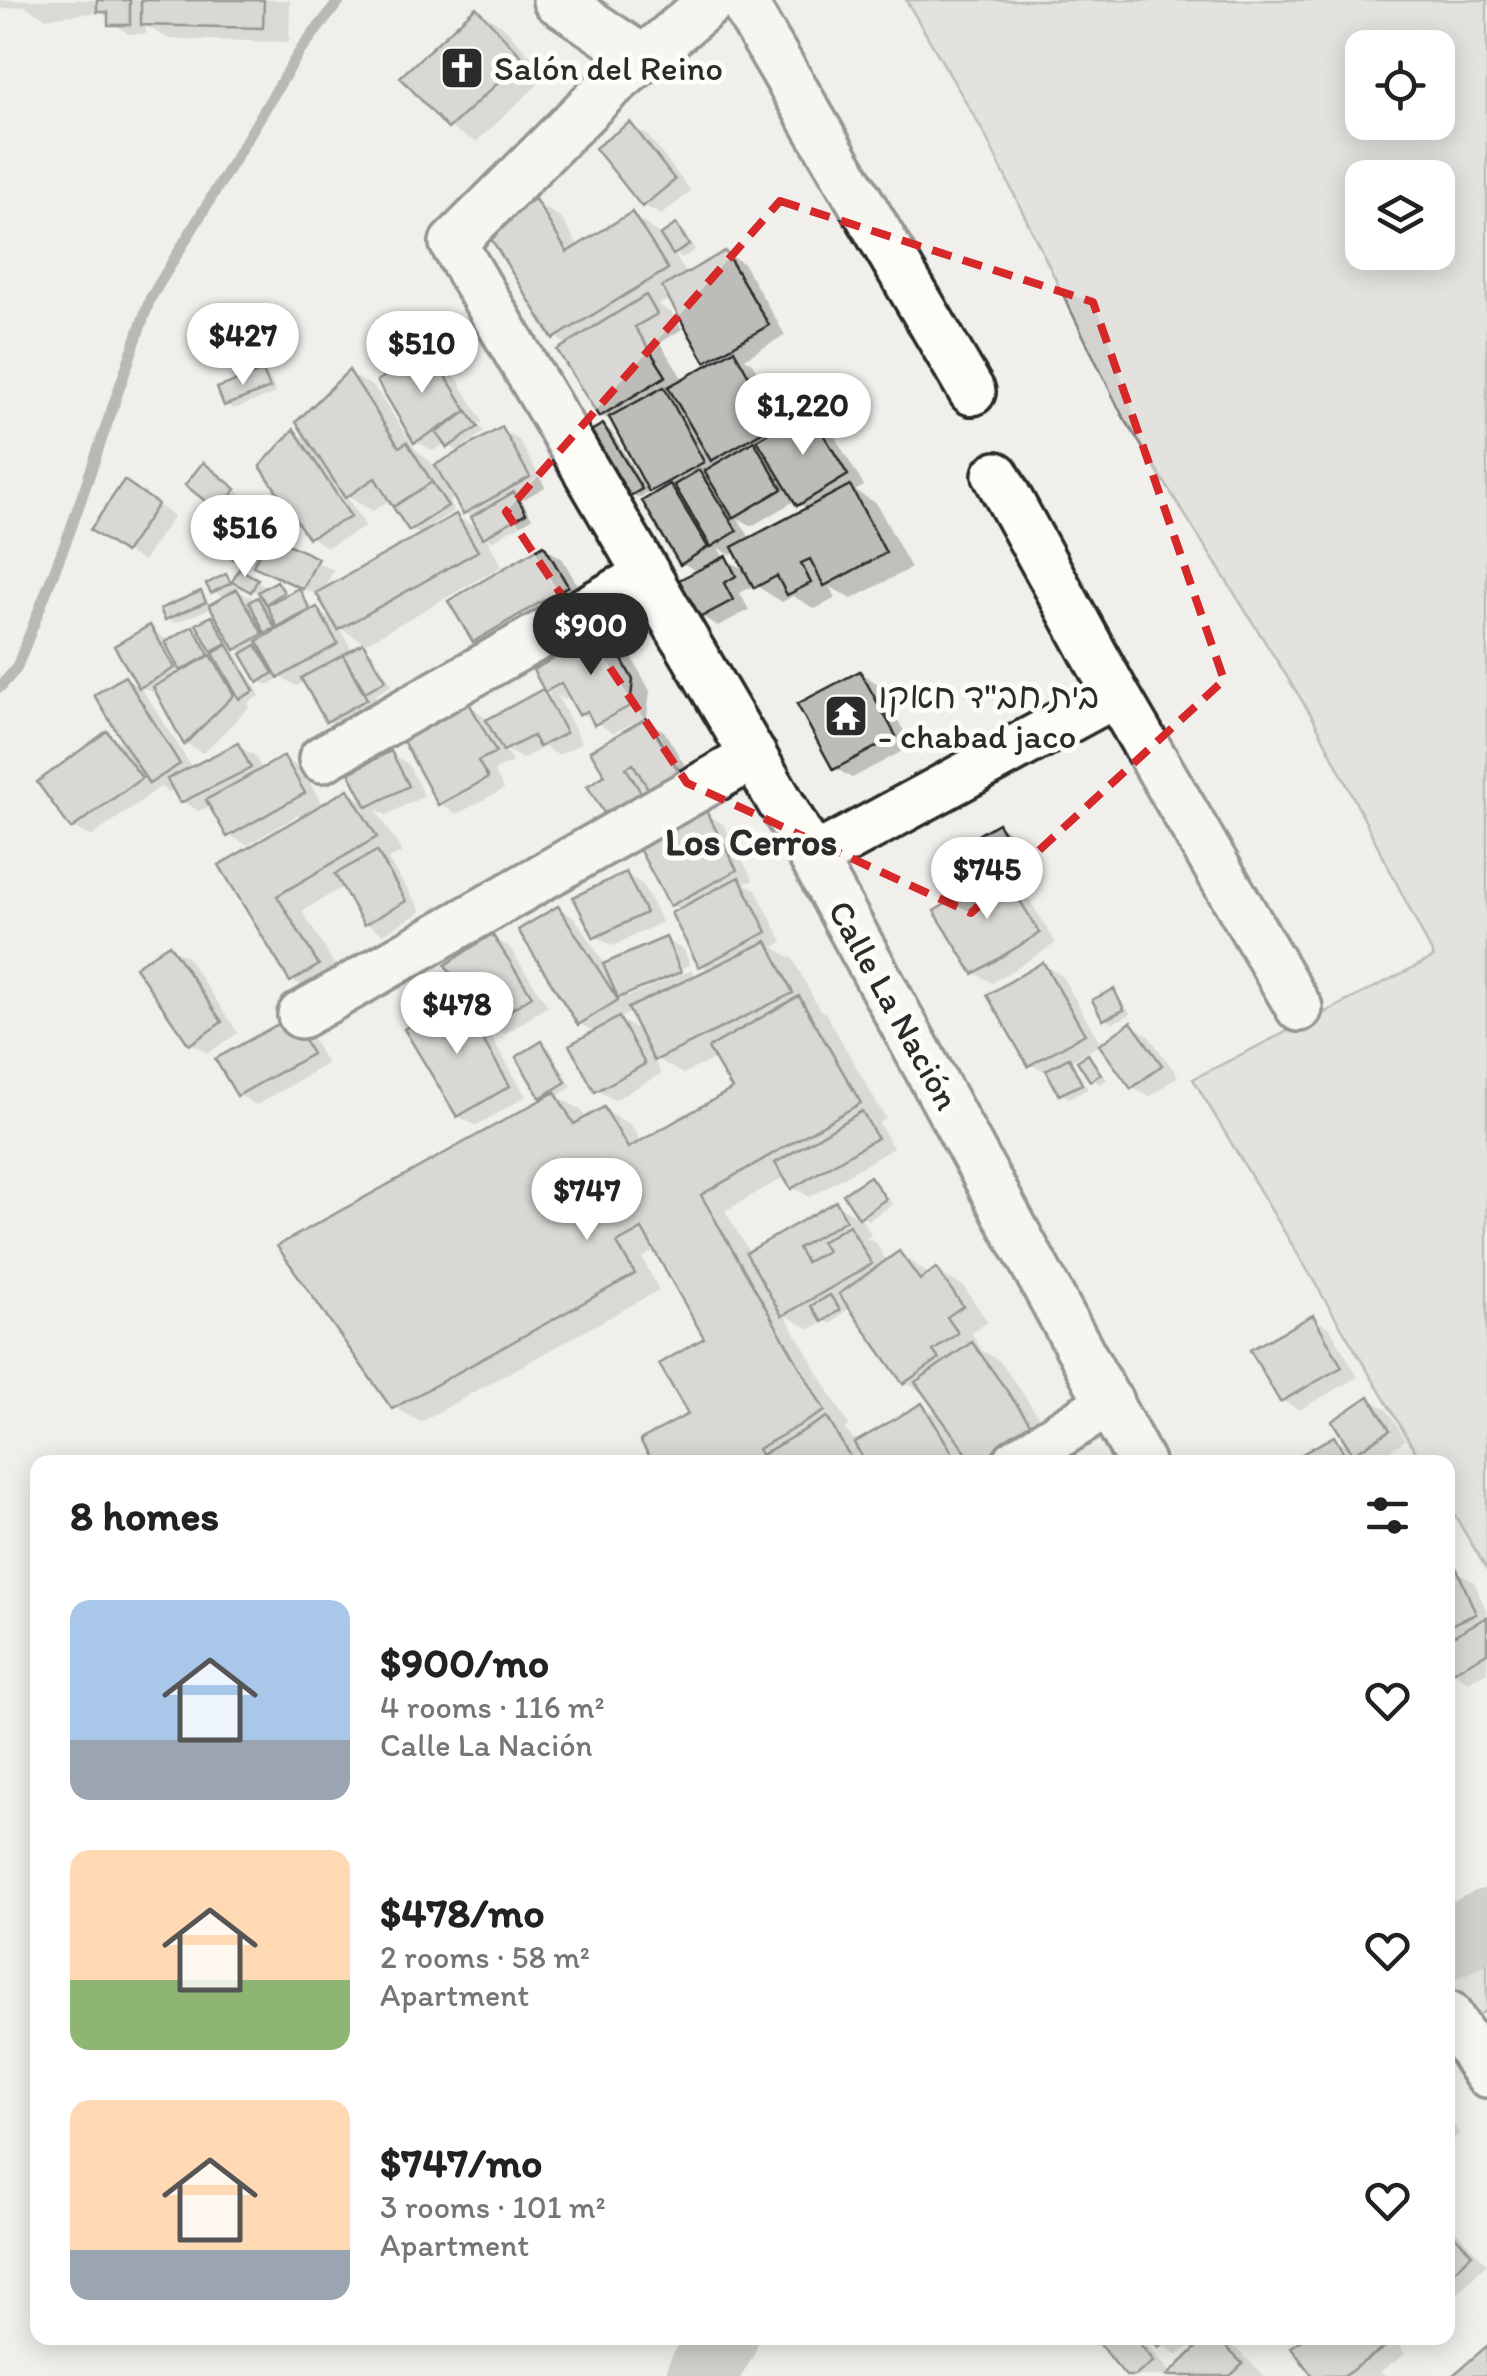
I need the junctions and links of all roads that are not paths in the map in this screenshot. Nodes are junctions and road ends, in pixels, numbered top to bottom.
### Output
1 (556, 0) edge
2 (714, 0) edge
3 (742, 0) edge
4 (642, 58) junction
5 (972, 392) dead end
6 (996, 475) dead end
7 (647, 576) junction
8 (1116, 694) junction
9 (754, 756) junction
10 (322, 759) dead end
11 (813, 858) junction
12 (1299, 1008) dead end
13 (302, 1015) dead end
14 (1110, 1402) junction
15 (1027, 1455) edge
16 (1137, 1455) edge
17 (1455, 2025) edge
18 (1487, 2074) edge

1 - 4 street
2 - 4 street
3 - 5 street
4 - 7 street, Calle La Nación
6 - 8 street
7 - 9 street, Calle La Nación
7 - 10 street
8 - 11 street
8 - 12 street
9 - 11 street, Calle La Nación
9 - 13 street
11 - 14 street, Calle La Nación
14 - 15 street
14 - 16 street, Calle La Nación
17 - 18 street

